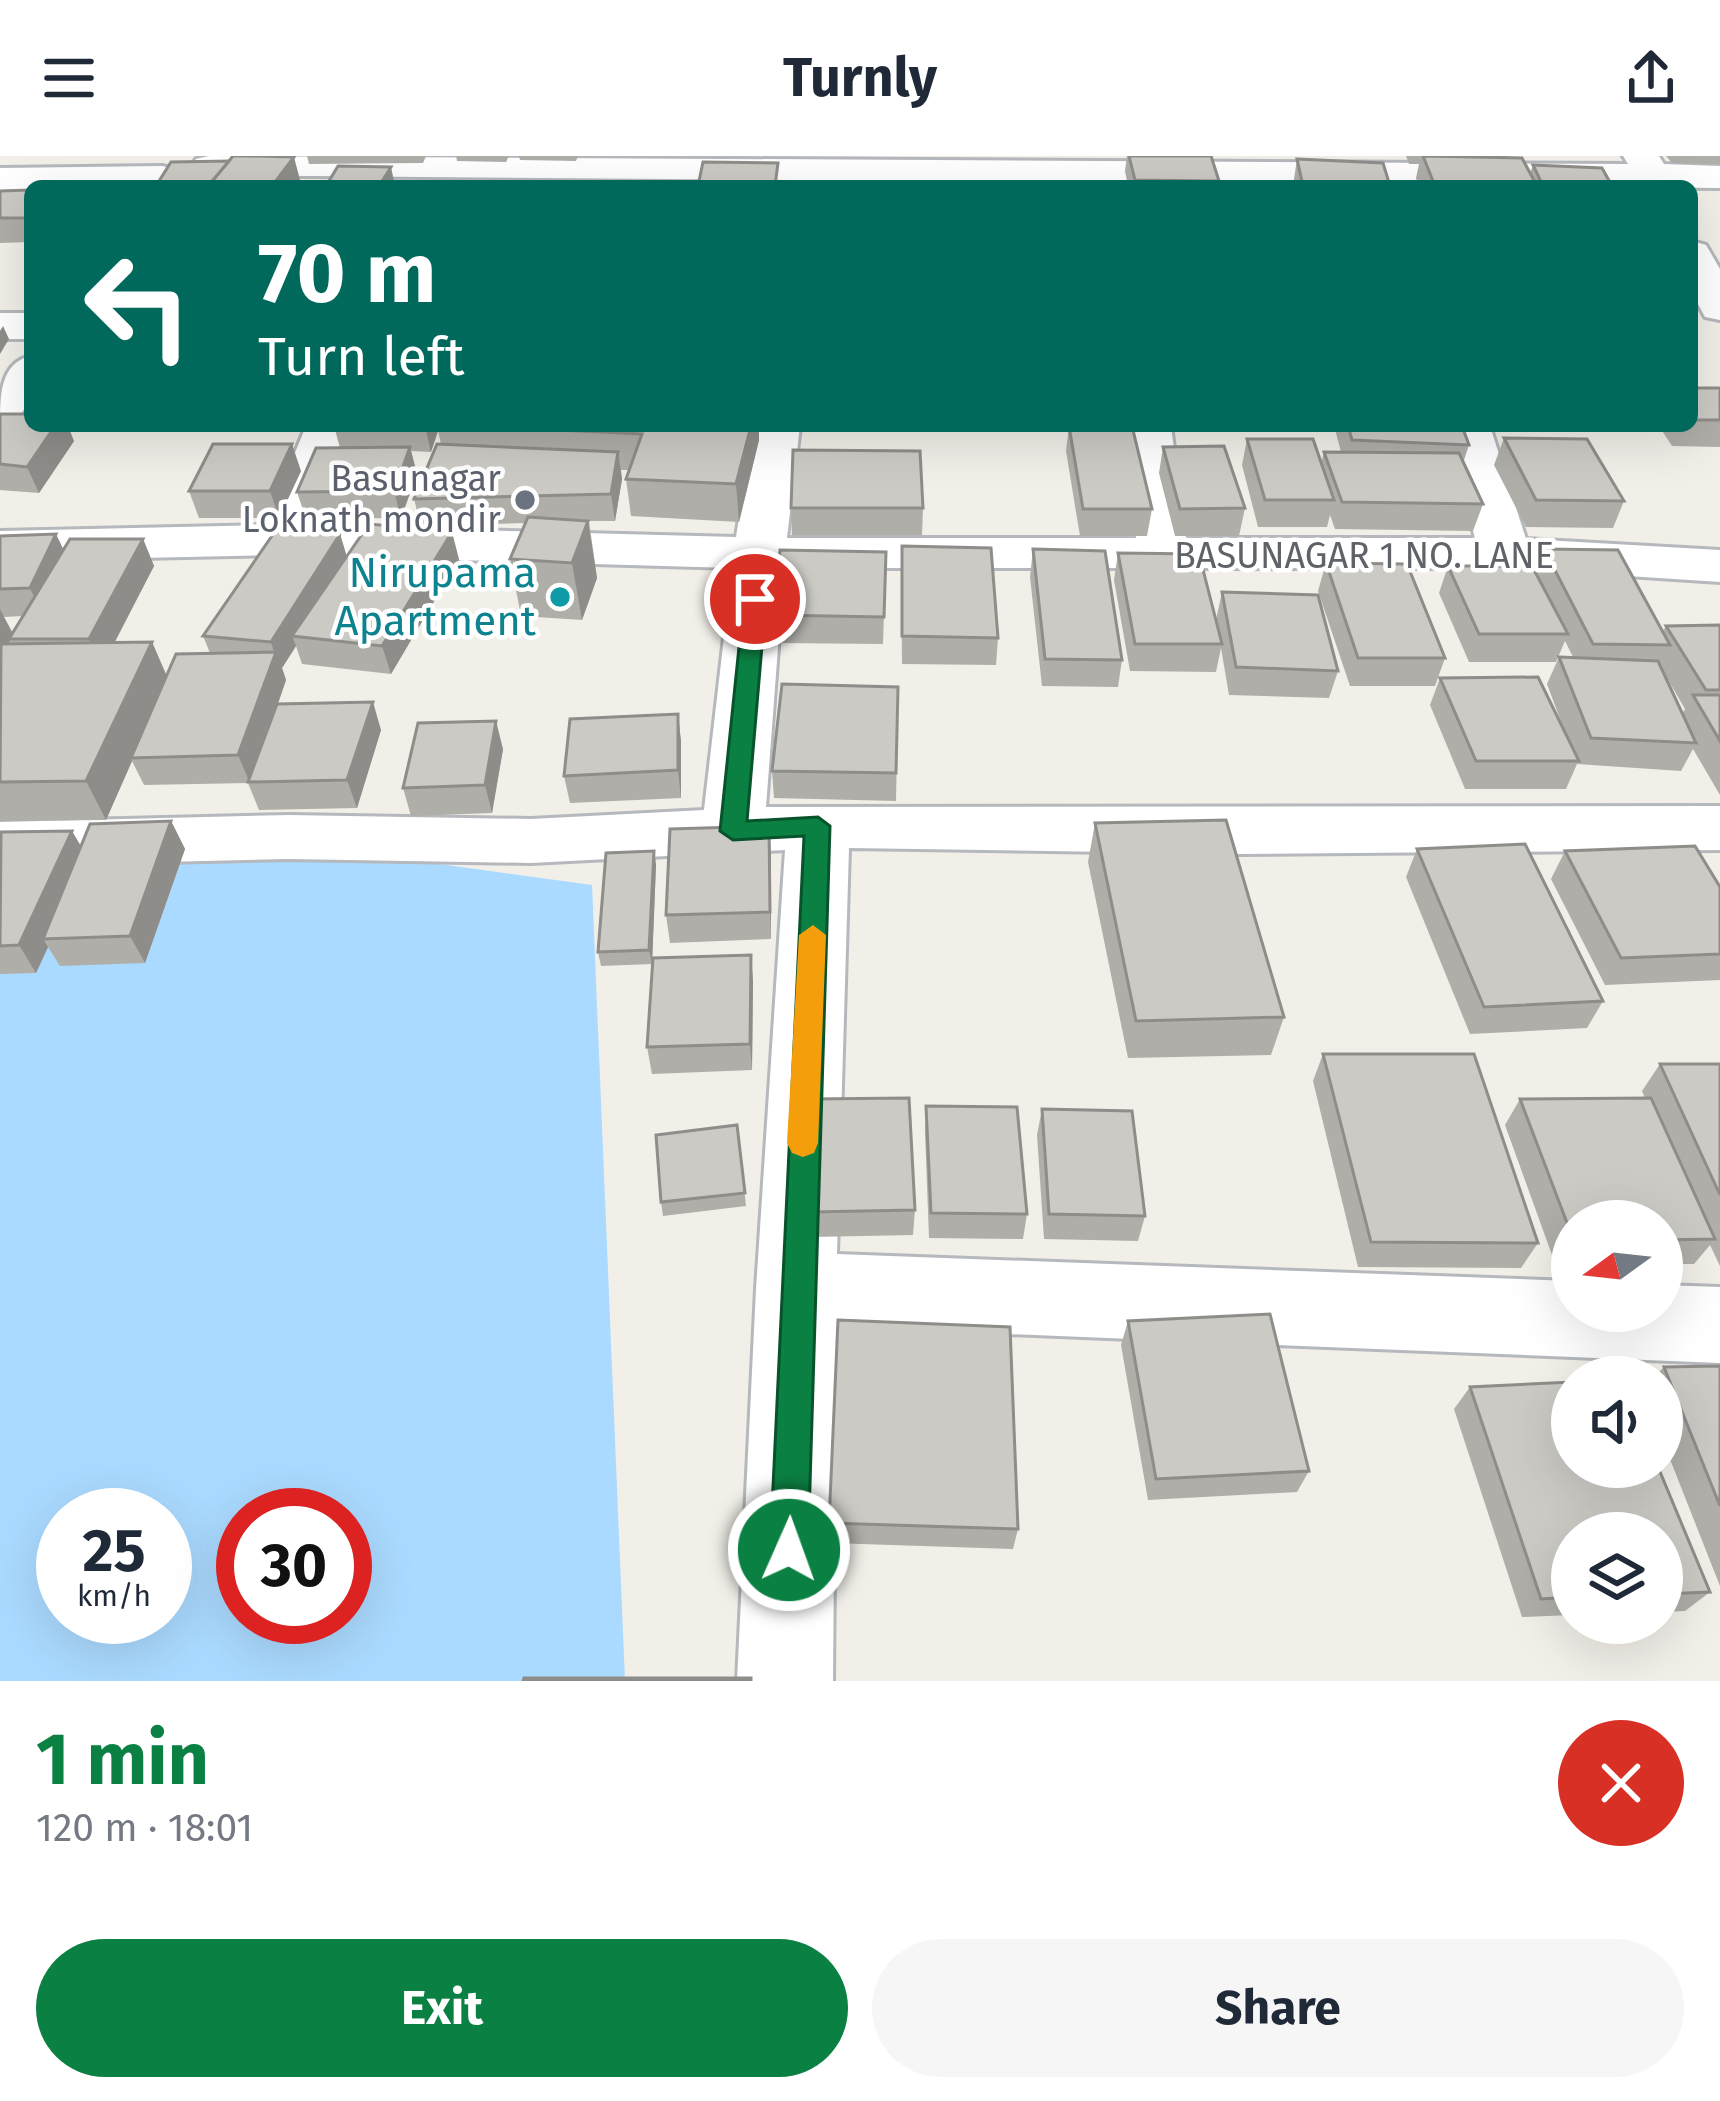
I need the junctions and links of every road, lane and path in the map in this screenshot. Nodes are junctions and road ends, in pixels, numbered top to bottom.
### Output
1 (974, 162) edge
2 (1223, 162) edge
3 (435, 170) edge
4 (1398, 170) edge
5 (166, 171) edge
6 (815, 171) edge
7 (1651, 172) edge
8 (1720, 177) edge
9 (0, 179) edge
10 (1698, 265) edge
11 (1720, 308) edge
12 (24, 377) edge
13 (0, 411) edge
14 (327, 432) edge
15 (776, 432) edge
16 (1149, 432) edge
17 (1469, 432) edge
18 (283, 541) junction
19 (0, 546) edge
20 (760, 553) junction
21 (1505, 553) junction
22 (1163, 554) junction
23 (1720, 566) edge
24 (818, 826) junction
25 (1720, 828) edge
26 (733, 831) junction
27 (0, 844) edge
28 (796, 1288) junction
29 (1720, 1325) edge
30 (785, 1681) edge

1 - 2 street
1 - 6 street
2 - 4 street
3 - 5 street
3 - 6 street
4 - 7 street
5 - 9 street
7 - 8 street
10 - 11 street
12 - 13 street
14 - 18 street
15 - 20 street
16 - 22 street
17 - 21 street
18 - 19 street, BASUNAGAR 1 NO. LANE
18 - 20 street, BASUNAGAR 1 NO. LANE
20 - 22 street, BASUNAGAR 1 NO. LANE
20 - 26 street
21 - 22 street, BASUNAGAR 1 NO. LANE
21 - 23 street, BASUNAGAR 1 NO. LANE
24 - 25 street
24 - 26 street
24 - 28 street
26 - 27 street
28 - 29 street
28 - 30 street

